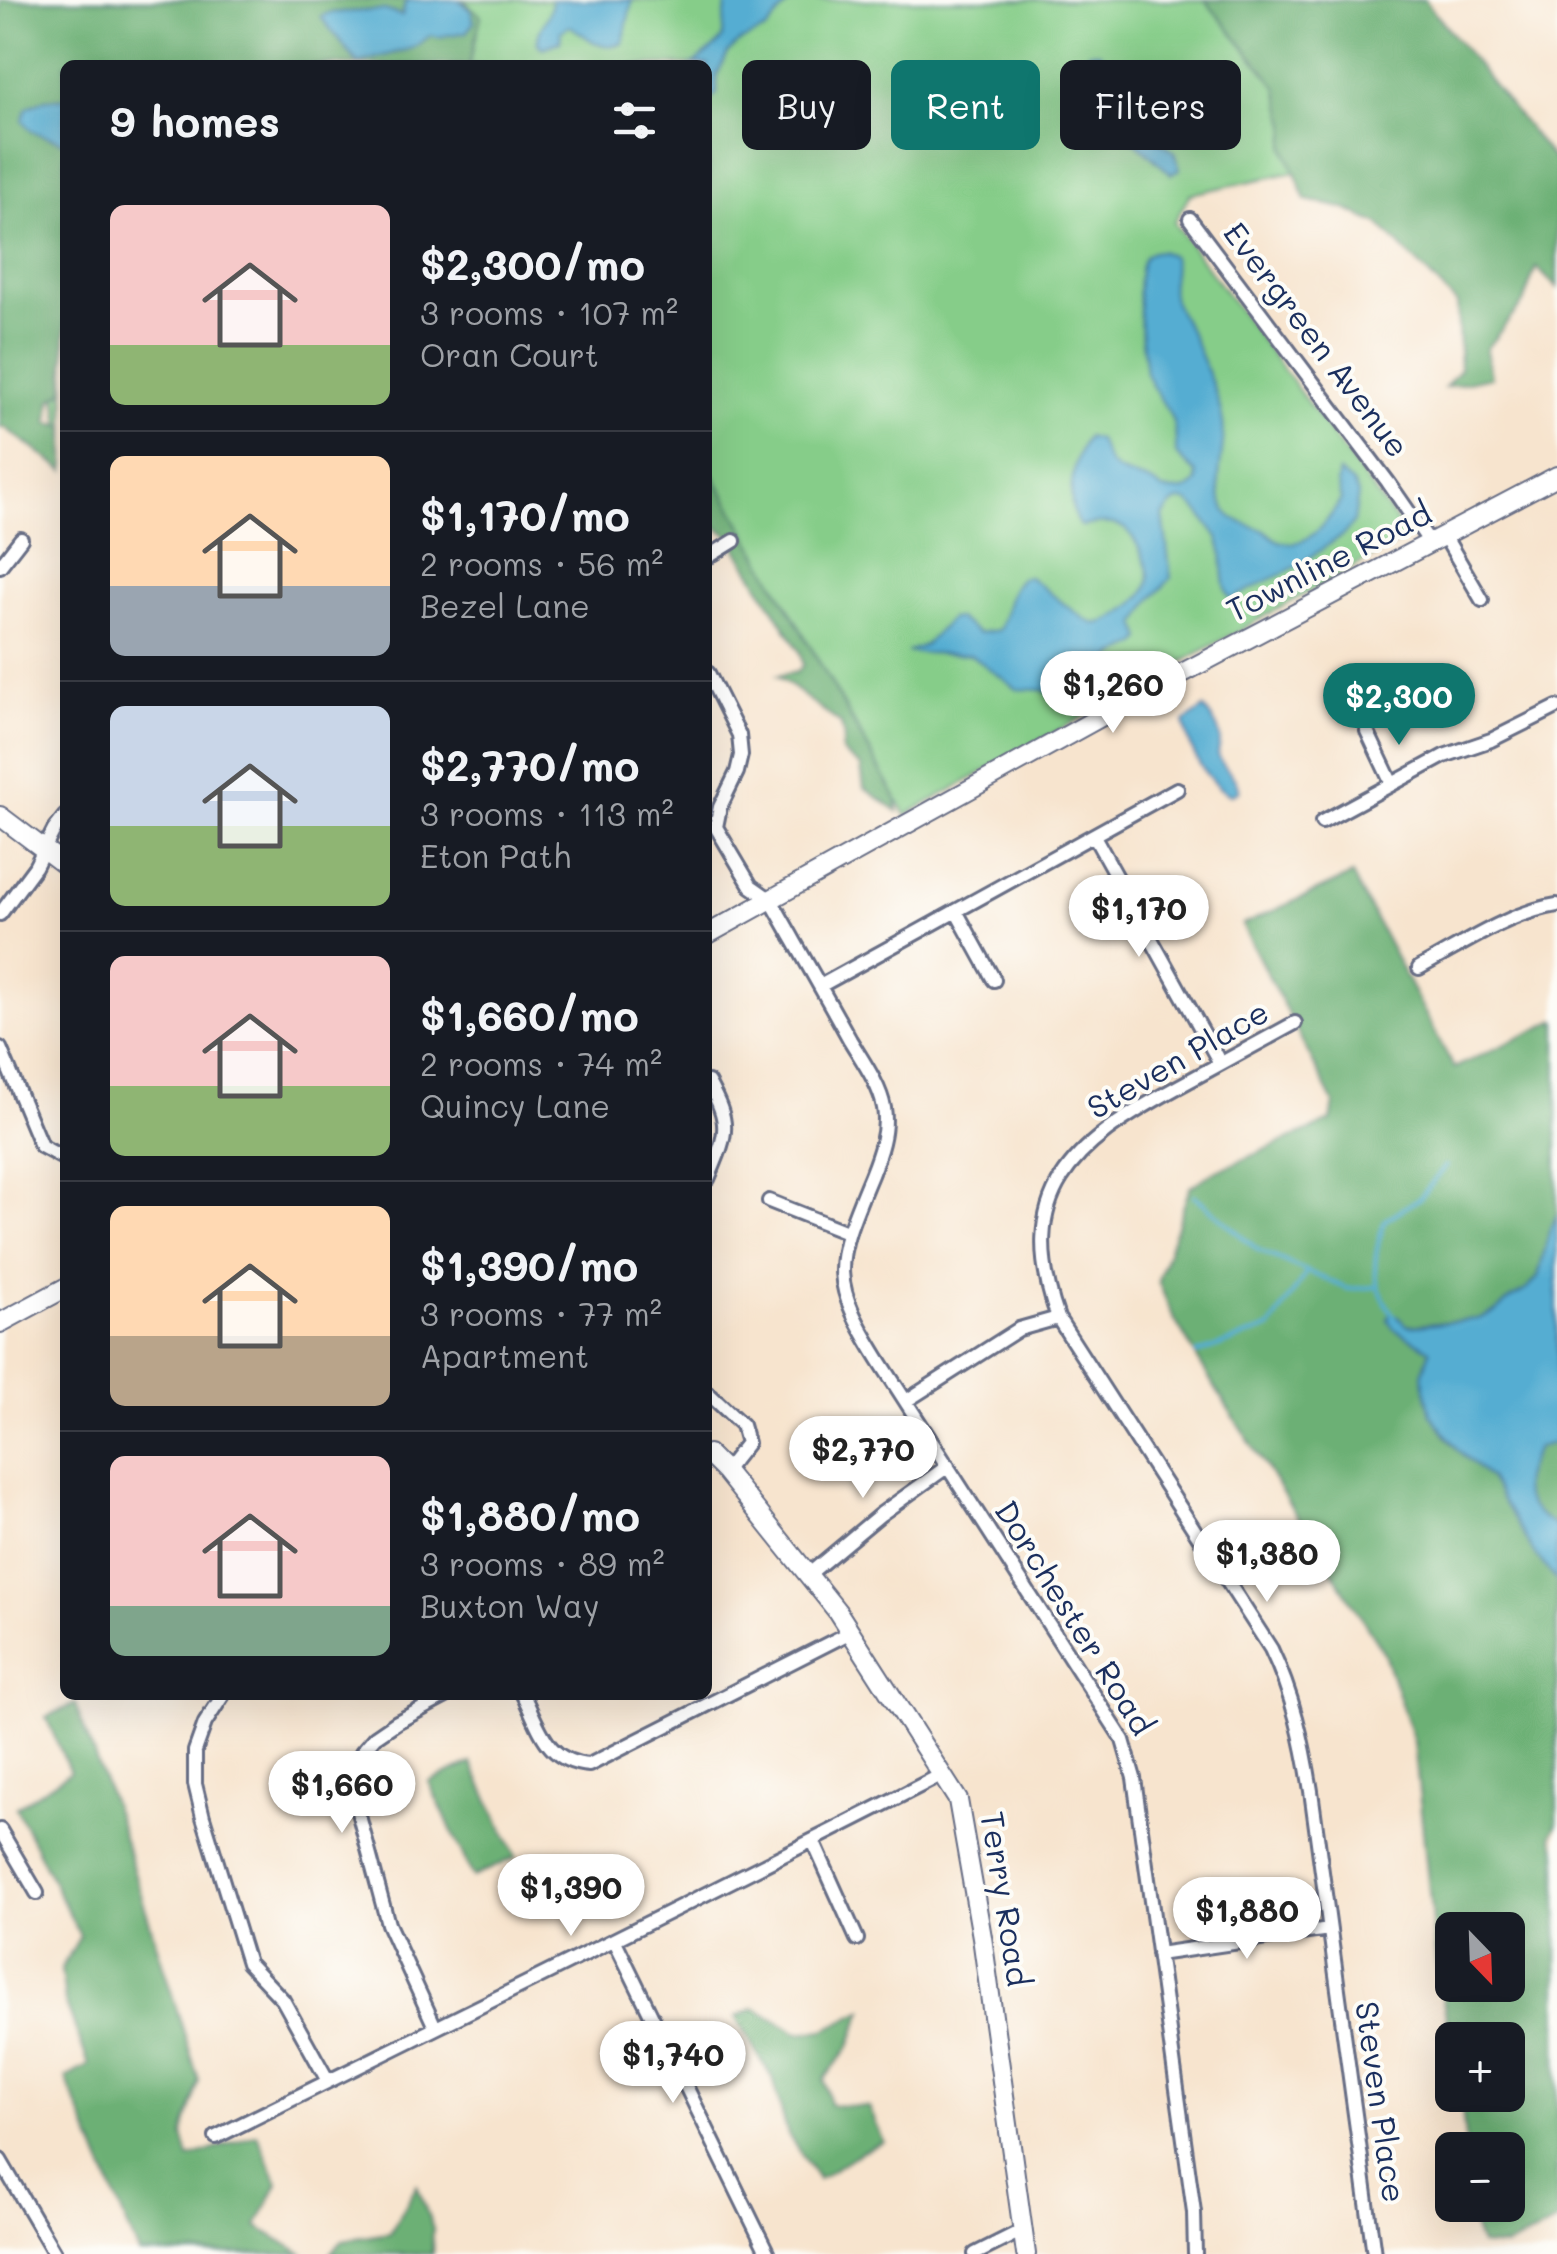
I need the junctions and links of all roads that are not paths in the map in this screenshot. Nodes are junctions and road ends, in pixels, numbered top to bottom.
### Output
1 (1190, 218) dead end
2 (1557, 476) edge
3 (21, 538) dead end
4 (734, 541) dead end
5 (1438, 541) junction
6 (712, 555) edge
7 (0, 566) edge
8 (1482, 600) dead end
9 (712, 681) edge
10 (1557, 708) edge
11 (1367, 732) dead end
12 (1392, 784) junction
13 (1177, 789) dead end
14 (0, 816) edge
15 (1322, 822) dead end
16 (60, 824) edge
17 (712, 826) edge
18 (1094, 836) junction
19 (44, 850) junction
20 (60, 862) edge
21 (771, 900) junction
22 (1557, 905) edge
23 (956, 911) junction
24 (0, 914) edge
25 (712, 932) edge
26 (1418, 968) dead end
27 (994, 980) dead end
28 (820, 986) junction
29 (1296, 1023) dead end
30 (0, 1048) edge
31 (1220, 1063) junction
32 (712, 1089) edge
33 (60, 1156) edge
34 (712, 1168) edge
35 (769, 1201) dead end
36 (847, 1232) junction
37 (60, 1291) edge
38 (1058, 1318) junction
39 (0, 1323) edge
40 (712, 1397) edge
41 (906, 1401) junction
42 (712, 1458) edge
43 (948, 1466) junction
44 (725, 1471) junction
45 (808, 1575) junction
46 (851, 1632) junction
47 (220, 1700) edge
48 (439, 1700) edge
49 (526, 1700) edge
50 (943, 1774) junction
51 (0, 1830) edge
52 (813, 1840) junction
53 (37, 1893) dead end
54 (1329, 1929) junction
55 (857, 1939) dead end
56 (616, 1941) junction
57 (1158, 1954) junction
58 (435, 2027) junction
59 (328, 2082) junction
60 (216, 2137) dead end
61 (0, 2160) edge
62 (1023, 2230) junction
63 (56, 2254) edge
64 (768, 2254) edge
65 (975, 2254) edge
66 (1026, 2254) edge
67 (1195, 2254) edge
68 (1374, 2254) edge

1 - 5 street, Evergreen Avenue
2 - 5 street, Townline Road
3 - 7 street
4 - 6 street
5 - 8 street, Evergreen Avenue
5 - 21 street, Townline Road
9 - 17 street
10 - 12 street
11 - 12 street
12 - 15 street
13 - 18 street
14 - 19 street
16 - 19 street
17 - 21 street, Dorchester Road
18 - 23 street
18 - 31 street
19 - 20 street
19 - 24 street
21 - 25 street, Townline Road
21 - 28 street, Dorchester Road
22 - 26 street
23 - 27 street
23 - 28 street
28 - 36 street, Dorchester Road
29 - 31 street, Steven Place
30 - 33 street
31 - 38 street, Steven Place
32 - 34 street
35 - 36 street
36 - 41 street, Dorchester Road
37 - 39 street
38 - 41 street
38 - 54 street, Steven Place
40 - 44 street
41 - 43 street, Dorchester Road
42 - 44 street, Terry Road
43 - 45 street
43 - 57 street, Dorchester Road
44 - 45 street, Terry Road
45 - 46 street, Terry Road
46 - 49 street
46 - 50 street, Terry Road
47 - 59 street
48 - 58 street
50 - 52 street
50 - 62 street, Terry Road
51 - 53 street
52 - 55 street
52 - 56 street
54 - 57 street
54 - 68 street, Steven Place
56 - 58 street
56 - 64 street
57 - 67 street, Dorchester Road
58 - 59 street
59 - 60 street
61 - 63 street
62 - 65 street
62 - 66 street, Terry Road

